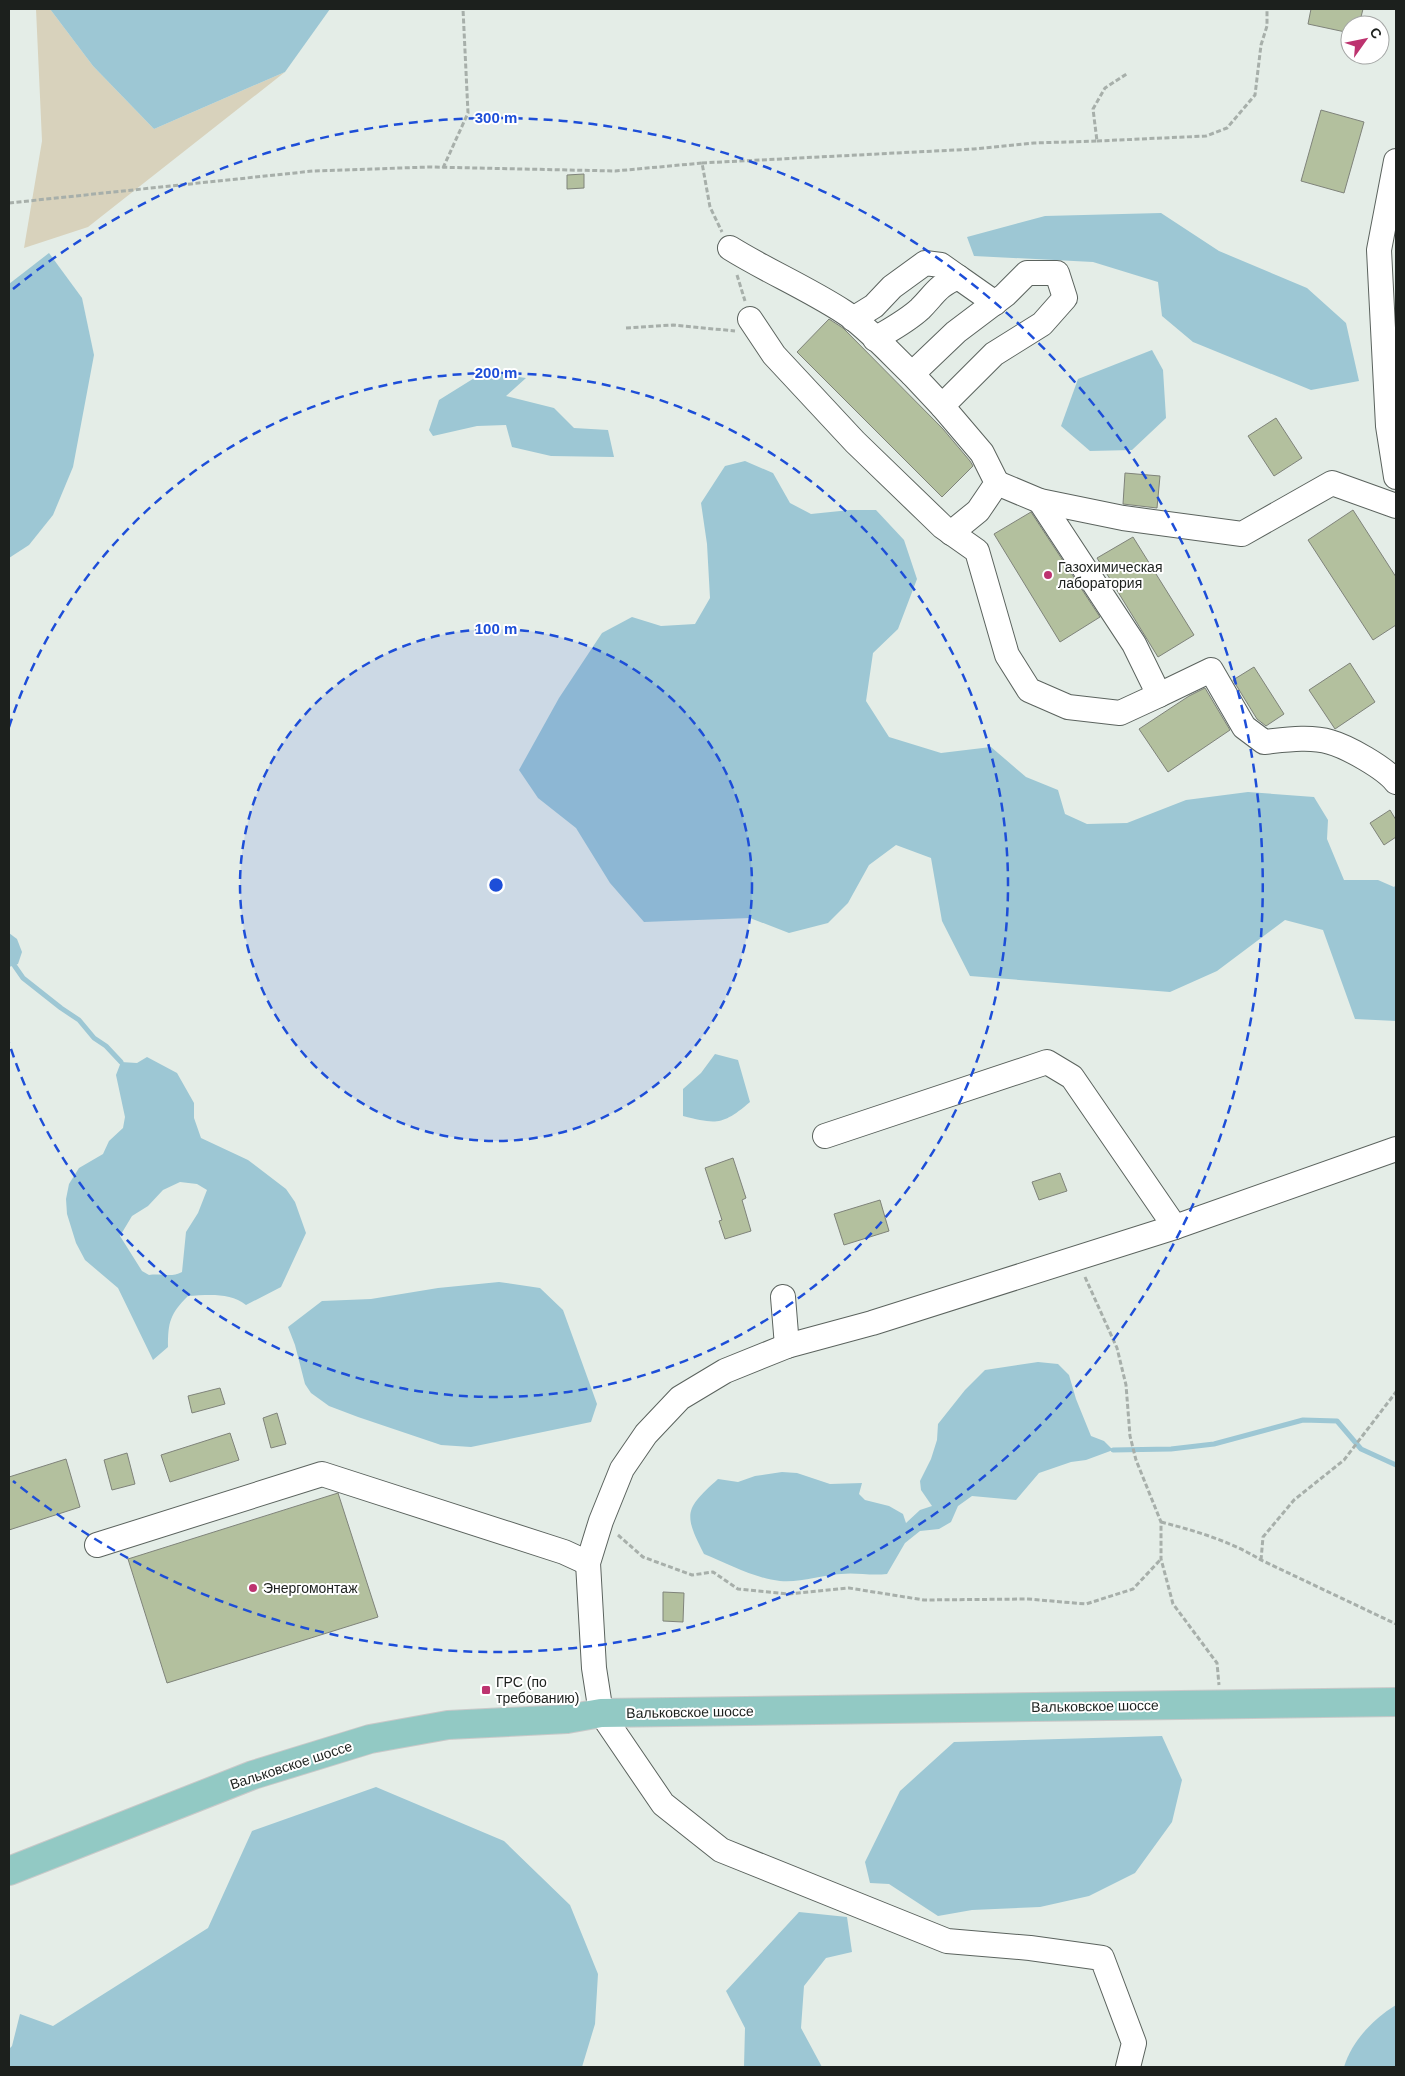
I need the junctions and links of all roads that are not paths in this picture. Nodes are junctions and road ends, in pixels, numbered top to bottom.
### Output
1 (1396, 161) edge
2 (730, 248) road end
3 (958, 277) junction
4 (995, 303) junction
5 (750, 319) road end
6 (853, 319) junction
7 (875, 339) junction
8 (912, 374) junction
9 (942, 406) junction
10 (1396, 477) edge
11 (997, 483) junction
12 (1040, 501) junction
13 (1396, 506) edge
14 (951, 533) junction
15 (1159, 695) junction
16 (1396, 782) edge
17 (825, 1136) dead end
18 (1396, 1149) edge
19 (1175, 1227) junction
20 (782, 1297) dead end
21 (787, 1346) junction
22 (97, 1545) dead end
23 (588, 1563) junction
24 (1396, 1702) edge
25 (601, 1713) junction
26 (9, 1872) edge
27 (1128, 2067) edge

1 - 10 lane
2 - 6 lane
3 - 4 lane
3 - 6 lane
3 - 7 lane
4 - 8 lane
4 - 9 lane
5 - 14 lane
6 - 7 lane
7 - 8 lane
8 - 9 lane
9 - 11 lane
11 - 12 lane
11 - 14 lane
12 - 13 lane
12 - 15 lane
14 - 15 lane
15 - 16 lane
17 - 19 lane
18 - 19 lane
19 - 21 lane
20 - 21 lane
21 - 23 lane
22 - 23 lane
23 - 25 lane
24 - 25 main road, Вальковское шоссе
25 - 26 main road, Вальковское шоссе
25 - 27 lane

